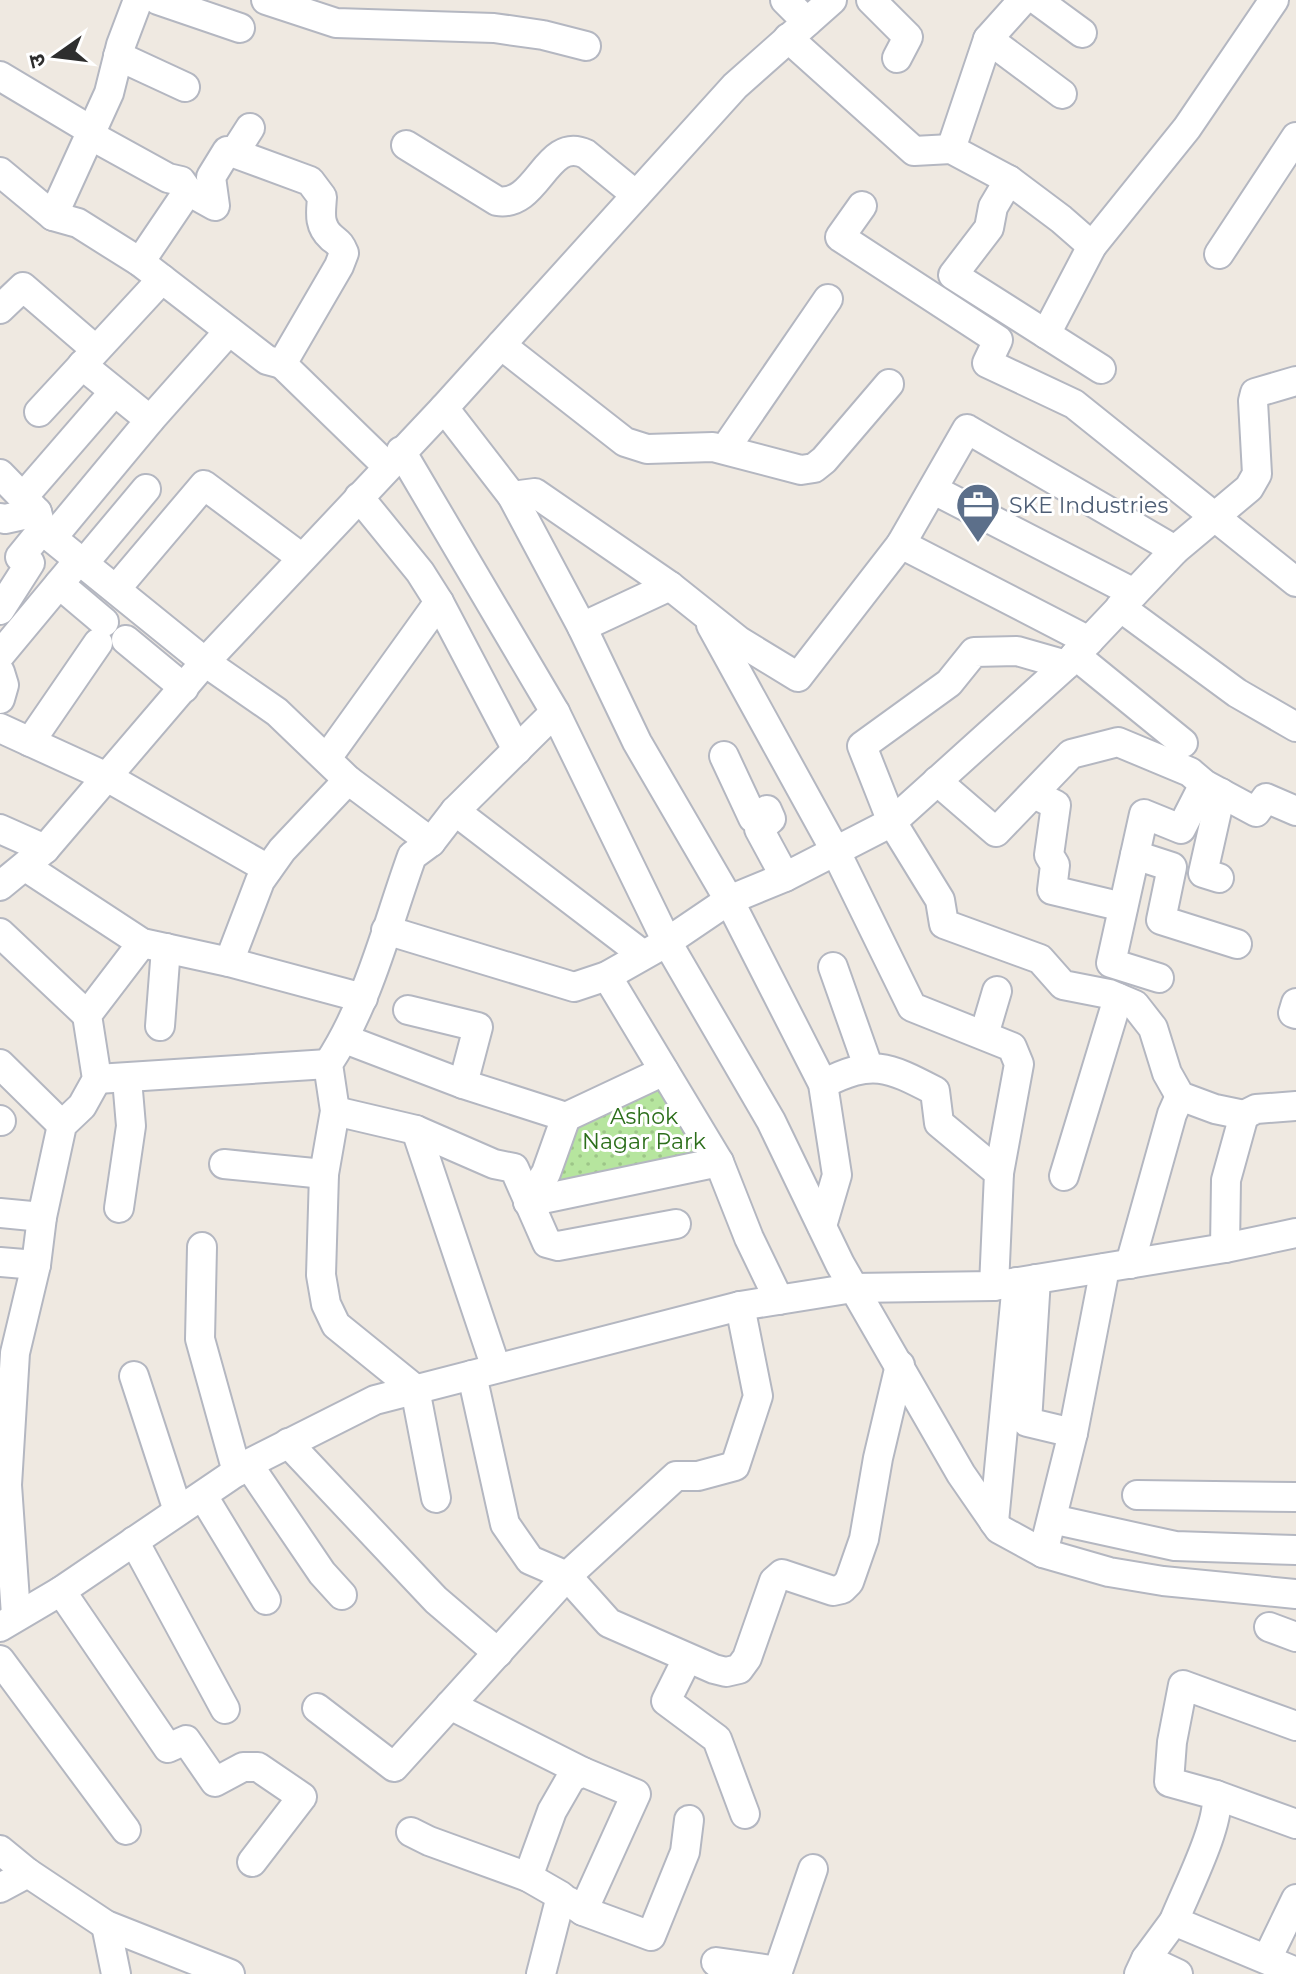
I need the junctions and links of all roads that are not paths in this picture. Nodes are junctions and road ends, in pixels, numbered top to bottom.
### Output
1 (138, 0) edge
2 (158, 0) edge
3 (266, 0) edge
4 (785, 0) edge
5 (832, 0) edge
6 (871, 0) edge
7 (1023, 0) edge
8 (1037, 0) edge
9 (1274, 0) edge
10 (338, 11) edge
11 (240, 28) dead end
12 (797, 30) junction
13 (1082, 33) dead end
14 (988, 39) junction
15 (586, 46) dead end
16 (118, 56) junction
17 (897, 58) dead end
18 (0, 76) edge
19 (185, 87) dead end
20 (1062, 94) dead end
21 (250, 128) dead end
22 (91, 133) junction
23 (1296, 137) edge
24 (406, 145) dead end
25 (951, 149) junction
26 (234, 153) junction
27 (0, 172) edge
28 (1009, 180) junction
29 (188, 191) junction
30 (636, 195) junction
31 (862, 206) dead end
32 (53, 216) junction
33 (1092, 246) junction
34 (1219, 254) dead end
35 (151, 270) junction
36 (828, 299) dead end
37 (0, 309) edge
38 (229, 331) junction
39 (1046, 334) junction
40 (501, 345) junction
41 (88, 357) junction
42 (282, 364) junction
43 (1101, 369) dead end
44 (1296, 381) edge
45 (889, 384) dead end
46 (114, 392) junction
47 (444, 408) junction
48 (39, 412) dead end
49 (150, 420) junction
50 (725, 449) junction
51 (394, 458) junction
52 (0, 474) edge
53 (146, 489) dead end
54 (934, 490) junction
55 (512, 496) junction
56 (359, 497) junction
57 (1214, 517) junction
58 (0, 518) edge
59 (38, 519) junction
60 (901, 544) junction
61 (1175, 550) junction
62 (302, 558) junction
63 (82, 562) junction
64 (1296, 582) edge
65 (59, 584) junction
66 (670, 586) junction
67 (116, 589) junction
68 (1127, 600) junction
69 (439, 602) junction
70 (0, 610) edge
71 (705, 614) junction
72 (582, 627) junction
73 (109, 635) junction
74 (1076, 653) junction
75 (0, 655) edge
76 (205, 662) junction
77 (0, 672) edge
78 (184, 688) junction
79 (0, 699) edge
80 (555, 712) junction
81 (1296, 727) edge
82 (0, 728) edge
83 (30, 742) junction
84 (1183, 743) dead end
85 (517, 750) junction
86 (724, 756) dead end
87 (327, 758) junction
88 (107, 777) junction
89 (348, 780) junction
90 (937, 781) junction
91 (1213, 788) junction
92 (1034, 794) junction
93 (455, 811) junction
94 (1296, 811) edge
95 (892, 822) junction
96 (0, 829) edge
97 (431, 842) junction
98 (836, 852) junction
99 (1135, 855) junction
100 (35, 858) junction
101 (268, 869) junction
102 (785, 877) junction
103 (1219, 878) dead end
104 (0, 886) edge
105 (729, 900) junction
106 (1123, 907) junction
107 (386, 930) junction
108 (0, 933) edge
109 (1237, 944) dead end
110 (154, 945) junction
111 (655, 948) junction
112 (229, 962) junction
113 (833, 967) dead end
114 (607, 976) junction
115 (1159, 978) dead end
116 (997, 991) dead end
117 (363, 998) junction
118 (1118, 998) junction
119 (1296, 1003) edge
120 (408, 1010) dead end
121 (1296, 1014) edge
122 (87, 1015) junction
123 (160, 1026) dead end
124 (984, 1035) junction
125 (345, 1039) junction
126 (0, 1064) edge
127 (328, 1064) junction
128 (868, 1066) junction
129 (664, 1071) junction
130 (97, 1079) junction
131 (127, 1079) junction
132 (463, 1084) junction
133 (823, 1084) junction
134 (1180, 1096) junction
135 (1296, 1106) edge
136 (335, 1111) junction
137 (1244, 1115) junction
138 (566, 1117) junction
139 (62, 1125) junction
140 (416, 1130) junction
141 (719, 1162) junction
142 (224, 1164) dead end
143 (999, 1173) junction
144 (324, 1174) junction
145 (1064, 1176) dead end
146 (528, 1202) junction
147 (119, 1208) dead end
148 (0, 1213) edge
149 (42, 1217) junction
150 (676, 1224) dead end
151 (822, 1226) junction
152 (1296, 1233) edge
153 (202, 1247) dead end
154 (1225, 1248) junction
155 (0, 1262) edge
156 (36, 1265) junction
157 (1118, 1266) junction
158 (1016, 1282) junction
159 (853, 1288) junction
160 (779, 1300) junction
161 (740, 1306) junction
162 (900, 1365) junction
163 (484, 1372) junction
164 (134, 1376) dead end
165 (415, 1389) junction
166 (1073, 1433) junction
167 (288, 1443) junction
168 (243, 1468) junction
169 (1137, 1495) dead end
170 (203, 1496) junction
171 (1296, 1496) edge
172 (436, 1498) dead end
173 (178, 1511) junction
174 (1052, 1519) junction
175 (994, 1522) junction
176 (134, 1541) junction
177 (1296, 1550) edge
178 (1043, 1553) junction
179 (567, 1576) junction
180 (61, 1591) junction
181 (1296, 1594) edge
182 (342, 1595) dead end
183 (266, 1600) dead end
184 (8, 1621) edge
185 (1269, 1627) dead end
186 (1296, 1637) edge
187 (498, 1653) junction
188 (687, 1659) junction
189 (0, 1660) edge
190 (450, 1705) junction
191 (317, 1708) dead end
192 (225, 1709) dead end
193 (1296, 1726) edge
194 (583, 1772) junction
195 (1216, 1795) junction
196 (745, 1814) dead end
197 (689, 1820) dead end
198 (1296, 1824) edge
199 (126, 1830) dead end
200 (411, 1832) dead end
201 (0, 1850) edge
202 (252, 1862) dead end
203 (813, 1869) dead end
204 (28, 1873) junction
205 (528, 1877) junction
206 (0, 1888) edge
207 (1296, 1899) edge
208 (572, 1903) junction
209 (1174, 1921) junction
210 (106, 1925) junction
211 (1267, 1959) junction
212 (716, 1962) dead end
213 (1142, 1967) edge
214 (1296, 1972) edge
215 (777, 1973) edge
216 (116, 1974) edge
217 (230, 1974) edge
218 (541, 1974) edge
219 (1178, 1974) edge

1 - 16 street
2 - 11 street
3 - 10 street
4 - 12 street
5 - 12 street
6 - 17 street
7 - 14 street
8 - 13 street
9 - 33 street
10 - 15 street
12 - 25 street
12 - 30 street
14 - 20 street
14 - 25 street
16 - 19 street
16 - 22 street
18 - 22 street
21 - 26 street
22 - 29 street
22 - 32 street
23 - 34 street
24 - 30 street
25 - 28 street
26 - 29 street
26 - 42 street
27 - 32 street
28 - 33 street
28 - 39 street
29 - 35 street
30 - 40 street
31 - 57 street
32 - 35 street
33 - 39 street
35 - 38 street
35 - 41 street
36 - 50 street
37 - 41 street
38 - 42 street
38 - 49 street
39 - 43 street
40 - 47 street
40 - 50 street
41 - 46 street
41 - 48 street
42 - 51 street
44 - 57 street
45 - 50 street
46 - 49 street
46 - 59 street
47 - 51 street
47 - 55 street
49 - 59 street
51 - 56 street
51 - 80 street
52 - 59 street
53 - 63 street
54 - 60 street
54 - 61 street
54 - 68 street
55 - 66 street
55 - 72 street
56 - 62 street
56 - 69 street
57 - 61 street
57 - 64 street
58 - 59 street
59 - 63 street
59 - 70 street
60 - 71 street
60 - 74 street
61 - 68 street
62 - 67 street
62 - 76 street
63 - 65 street
63 - 67 street
65 - 73 street
65 - 75 street
66 - 71 street
66 - 72 street
67 - 76 street
68 - 74 street
68 - 81 street
69 - 85 street
69 - 87 street
71 - 98 street
72 - 105 street
73 - 78 street
73 - 83 street
74 - 84 street
74 - 90 street
74 - 95 street
76 - 78 street
76 - 87 street
77 - 79 street
78 - 88 street
80 - 85 street
80 - 111 street
82 - 83 street
83 - 88 street
85 - 93 street
86 - 102 street
87 - 89 street
88 - 100 street
88 - 101 street
89 - 97 street
89 - 101 street
90 - 92 street
90 - 95 street
91 - 92 street
91 - 94 street
91 - 99 street
91 - 103 street
92 - 106 street
93 - 97 street
93 - 111 street
95 - 98 street
95 - 118 street
96 - 100 street
97 - 107 street
98 - 102 street
98 - 124 street
99 - 106 street
99 - 109 street
100 - 104 street
100 - 110 street
101 - 112 street
102 - 105 street
105 - 111 street
105 - 133 street
106 - 115 street
107 - 114 street
107 - 117 street
108 - 122 street
110 - 112 street
110 - 122 street
110 - 123 street
111 - 114 street
111 - 151 street
112 - 117 street
113 - 128 street
114 - 129 street
116 - 124 street
117 - 125 street
118 - 134 street
118 - 145 street
119 - 121 street
120 - 132 street
122 - 130 street
124 - 143 street
125 - 127 street
125 - 132 street
126 - 139 street
127 - 131 street
127 - 136 street
128 - 133 street
128 - 143 street
129 - 138 street
129 - 141 street
130 - 131 street
130 - 139 street
131 - 147 street
132 - 138 street
133 - 151 street
134 - 137 street
134 - 157 street
135 - 137 street
136 - 140 street
136 - 144 street
137 - 154 street
138 - 146 street
139 - 149 street
140 - 146 street
140 - 163 street
141 - 146 street
141 - 160 street
142 - 144 street
143 - 158 street
144 - 165 street
146 - 150 street
148 - 149 street
149 - 156 street
151 - 159 street
152 - 154 street
153 - 168 street
154 - 157 street
155 - 156 street
156 - 184 street
157 - 158 street
157 - 166 street
158 - 159 street
158 - 166 street
158 - 175 street
159 - 160 street
159 - 162 street
160 - 161 street
161 - 163 street
161 - 179 street
162 - 175 street
162 - 188 street
163 - 165 street
163 - 179 street
164 - 173 street
165 - 167 street
165 - 172 street
166 - 174 street
167 - 168 street
167 - 187 street
168 - 170 street
168 - 182 street
169 - 171 street
170 - 173 street
170 - 183 street
173 - 176 street
174 - 177 street
174 - 178 street
175 - 178 street
176 - 180 street
176 - 192 street
178 - 181 street
179 - 187 street
179 - 188 street
180 - 184 street
180 - 202 street
185 - 186 street
187 - 190 street
188 - 196 street
189 - 199 street
190 - 191 street
190 - 194 street
193 - 195 street
194 - 205 street
194 - 208 street
195 - 198 street
195 - 209 street
197 - 208 street
200 - 205 street
201 - 204 street
203 - 215 street
204 - 206 street
204 - 210 street
205 - 208 street
207 - 211 street
208 - 218 street
209 - 211 street
209 - 213 street
210 - 216 street
210 - 217 street
211 - 214 street
212 - 215 street
213 - 219 street

